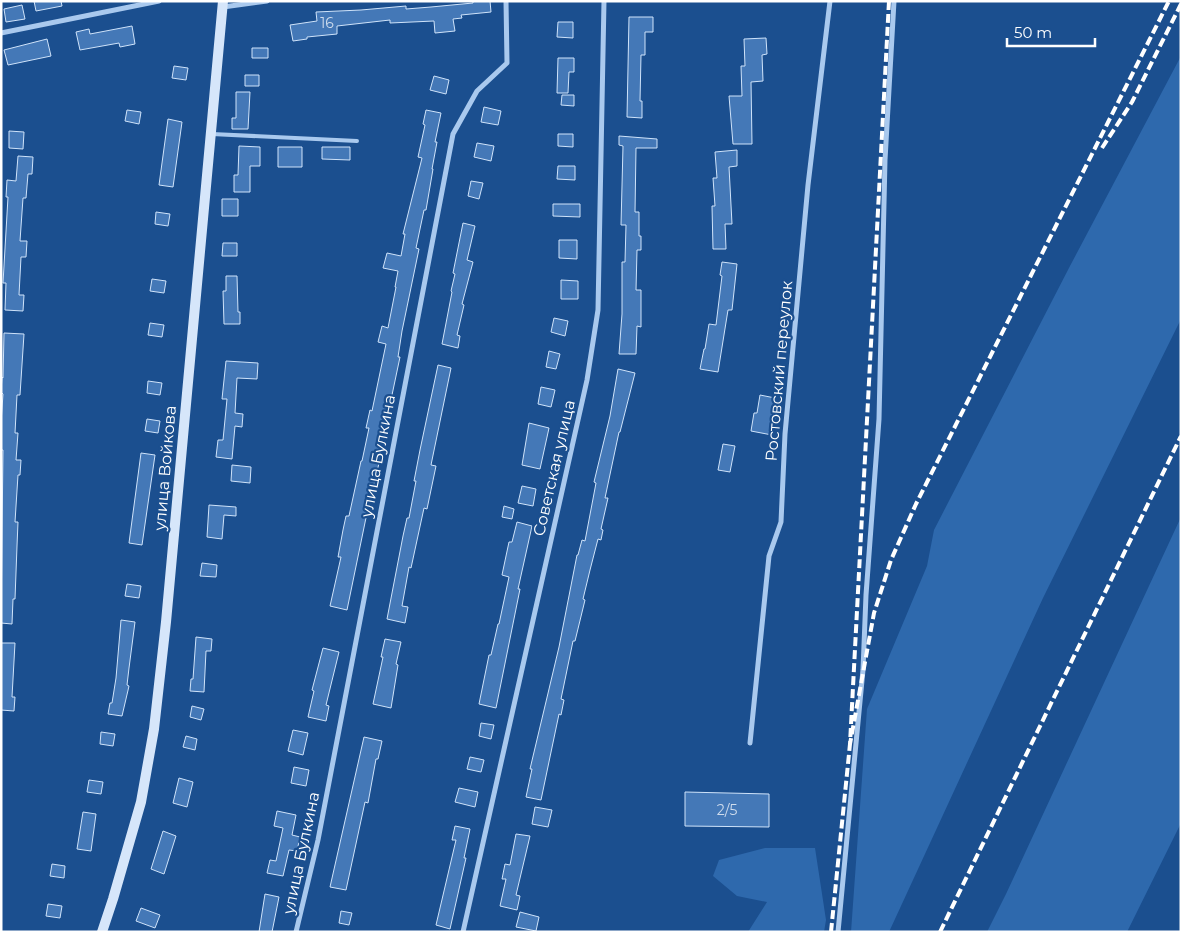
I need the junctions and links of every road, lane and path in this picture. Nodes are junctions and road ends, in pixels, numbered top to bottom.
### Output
1 (159, 1) edge
2 (267, 1) edge
3 (506, 1) edge
4 (604, 1) edge
5 (830, 1) edge
6 (894, 1) edge
7 (223, 4) edge
8 (1, 33) edge
9 (210, 134) junction
10 (357, 141) dead end
11 (750, 743) dead end
12 (102, 932) edge
13 (296, 932) edge
14 (463, 932) edge
15 (838, 932) edge

1 - 8 street
2 - 7 street
3 - 13 street, улица Булкина
4 - 14 street, Советская улица
5 - 11 street, Ростовский переулок
6 - 15 street
7 - 9 main road, улица Войкова
9 - 10 lane
9 - 12 main road, улица Войкова

